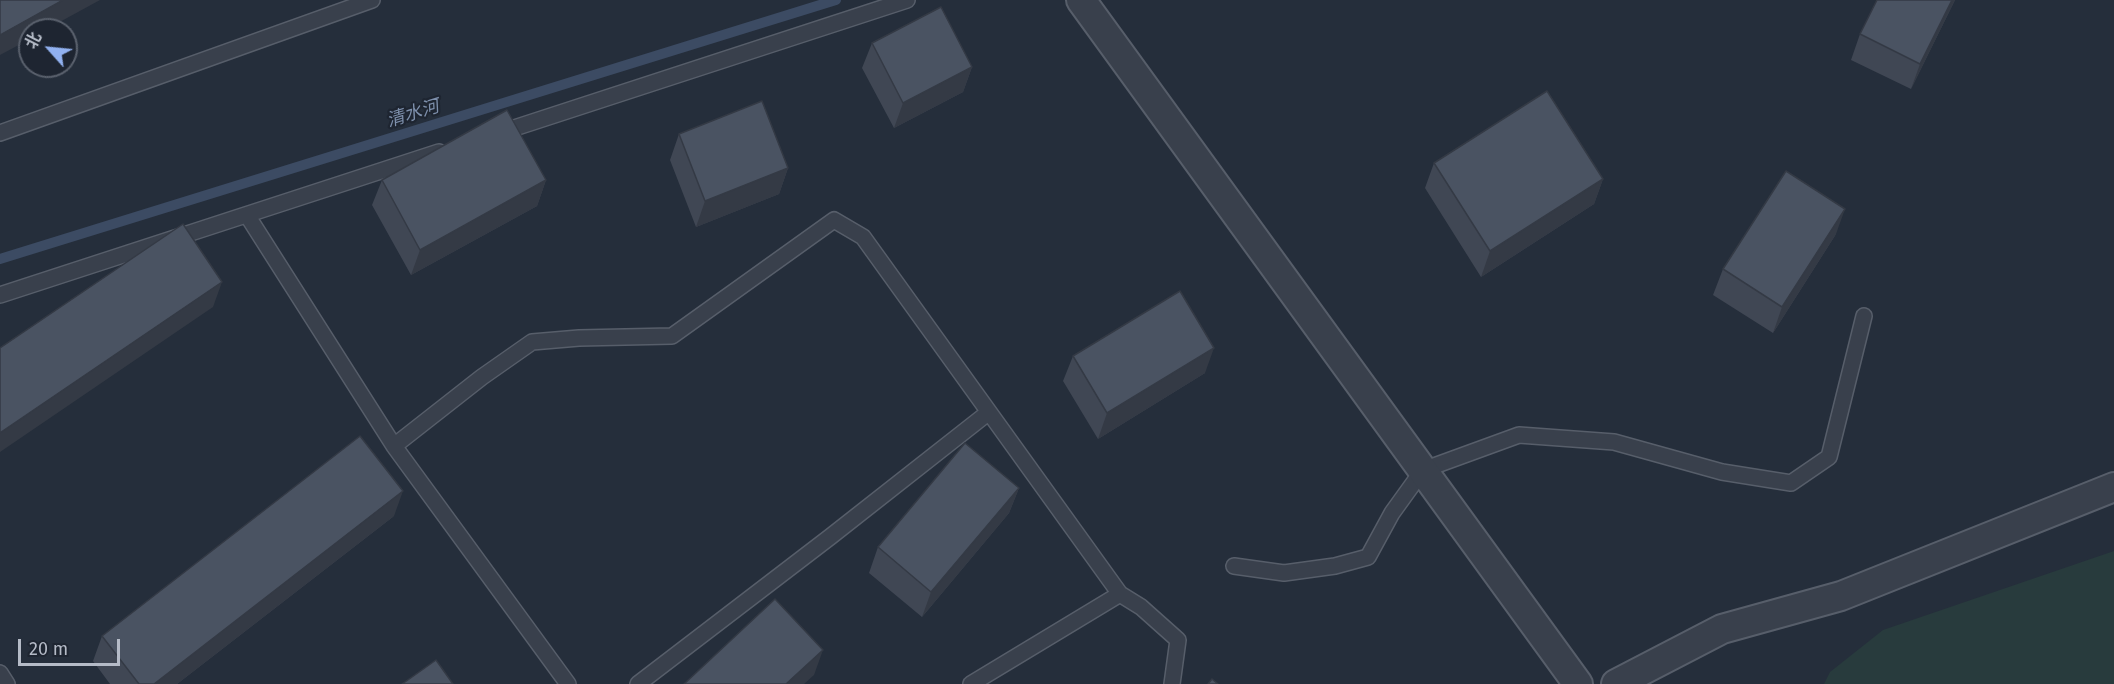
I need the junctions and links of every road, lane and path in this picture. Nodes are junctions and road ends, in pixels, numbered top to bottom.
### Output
1 (372, 0) edge
2 (907, 0) edge
3 (1082, 0) edge
4 (0, 133) edge
5 (486, 137) edge
6 (452, 148) edge
7 (247, 215) junction
8 (0, 295) edge
9 (1864, 316) dead end
10 (989, 412) junction
11 (394, 446) junction
12 (1423, 470) junction
13 (2114, 487) edge
14 (1234, 566) dead end
15 (1120, 594) junction
16 (0, 673) edge
17 (7, 684) edge
18 (568, 684) edge
19 (638, 684) edge
20 (971, 684) edge
21 (1172, 684) edge
22 (1578, 684) edge
23 (1616, 684) edge

1 - 4 lane
2 - 5 lane
3 - 12 street
6 - 7 lane
7 - 8 lane
7 - 11 lane
9 - 12 lane
10 - 11 lane
10 - 15 lane
10 - 19 lane
11 - 18 lane
12 - 14 lane
12 - 22 street
13 - 23 street
15 - 20 lane
15 - 21 lane
16 - 17 lane

